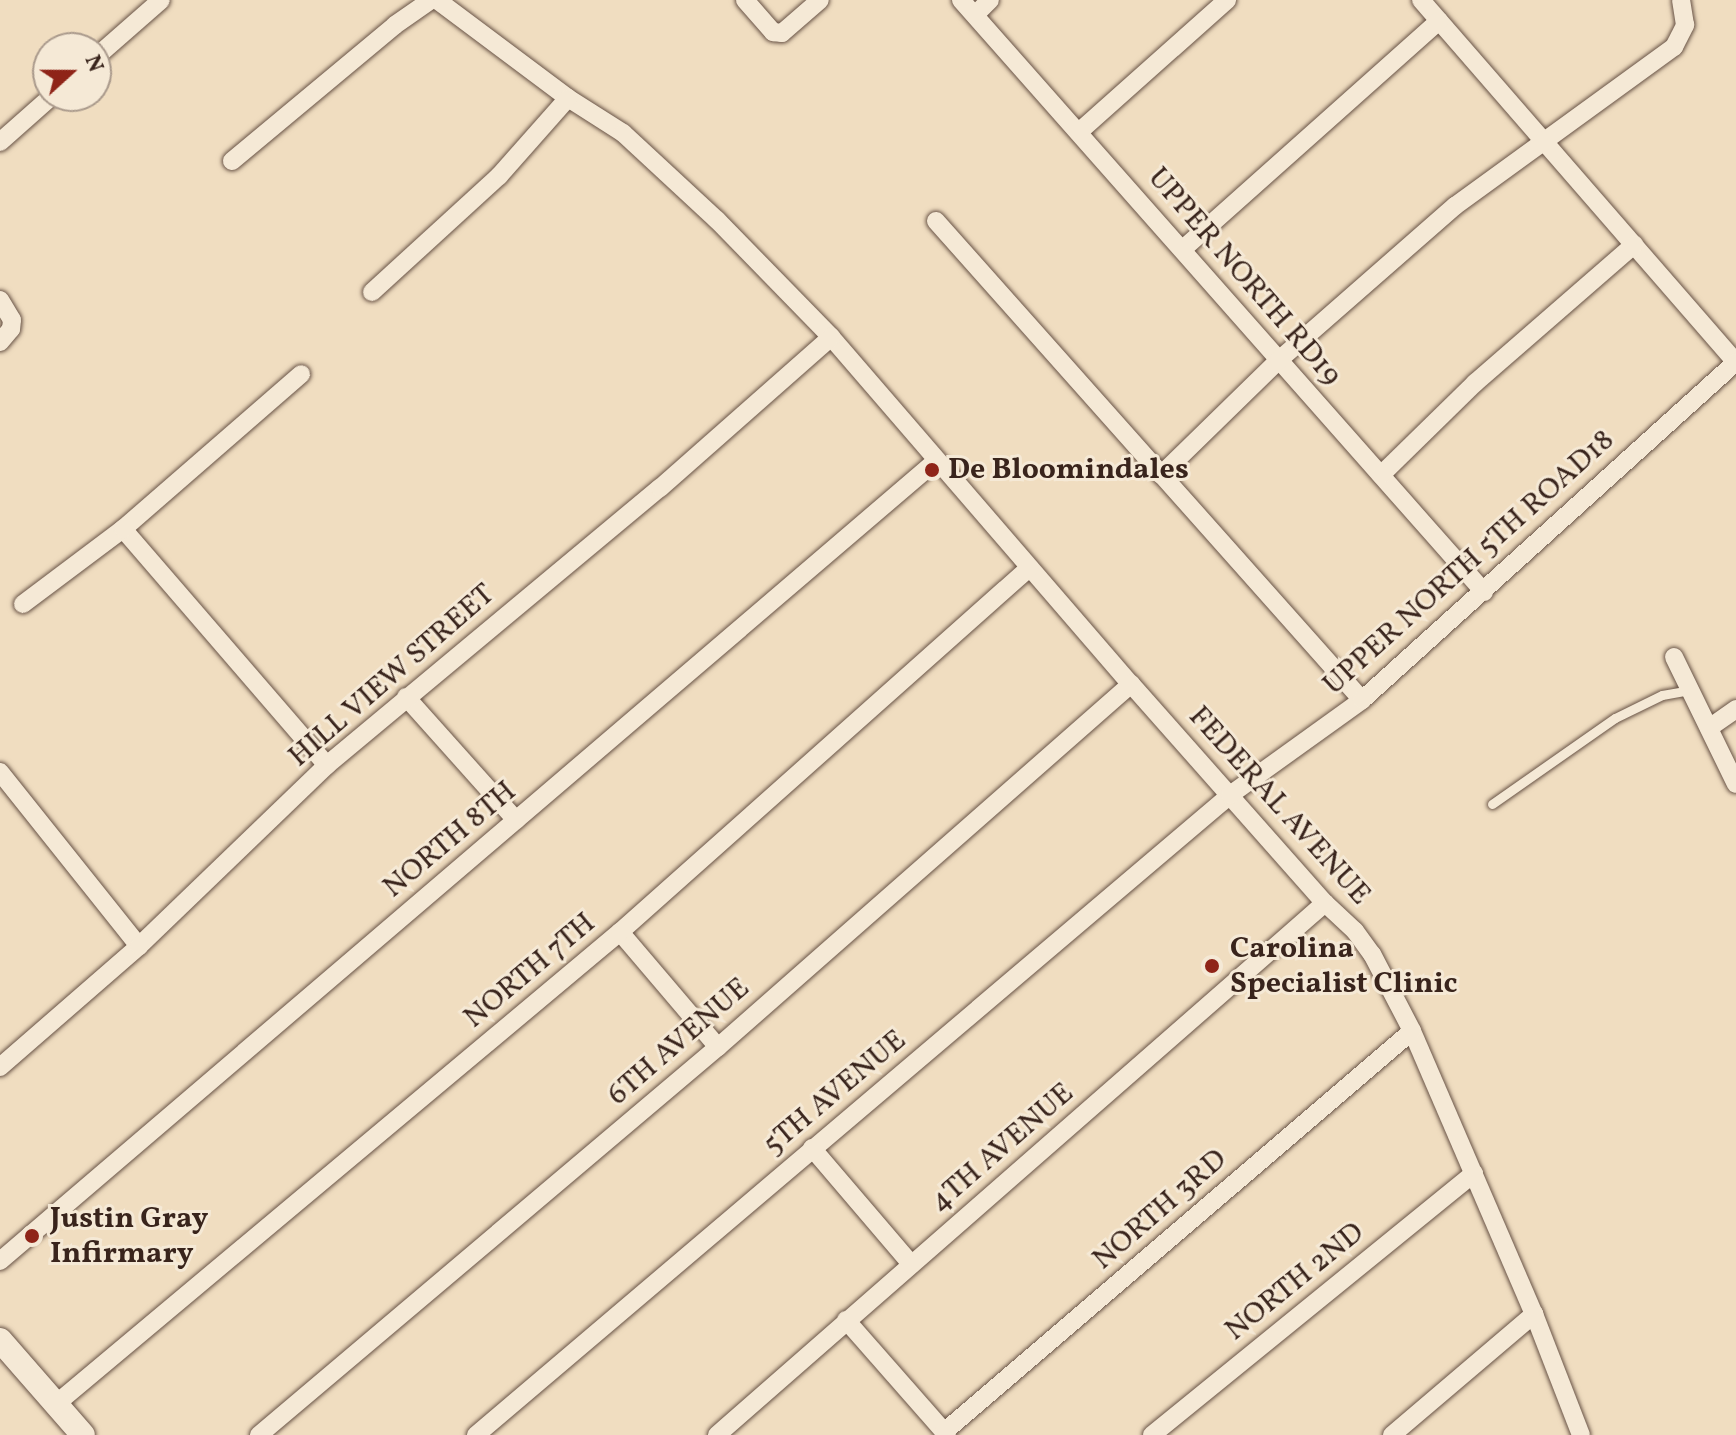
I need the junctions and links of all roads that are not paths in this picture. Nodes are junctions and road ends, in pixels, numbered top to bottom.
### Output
1 (161, 0) edge
2 (434, 0) edge
3 (745, 0) edge
4 (820, 0) edge
5 (961, 0) edge
6 (990, 0) edge
7 (1227, 0) edge
8 (1421, 0) edge
9 (1681, 0) edge
10 (975, 15) junction
11 (1439, 21) junction
12 (112, 43) edge
13 (568, 98) junction
14 (34, 112) edge
15 (1080, 131) junction
16 (1544, 141) junction
17 (0, 142) edge
18 (232, 161) dead end
19 (936, 221) dead end
20 (1634, 245) junction
21 (1183, 249) junction
22 (372, 292) dead end
23 (0, 300) edge
24 (831, 337) junction
25 (0, 342) edge
26 (1279, 360) junction
27 (1736, 362) edge
28 (301, 374) dead end
29 (936, 461) junction
30 (1161, 475) junction
31 (1381, 475) junction
32 (123, 529) junction
33 (1029, 568) junction
34 (1484, 592) junction
35 (23, 604) dead end
36 (1674, 657) dead end
37 (1131, 684) junction
38 (1690, 690) junction
39 (406, 697) junction
40 (1362, 700) junction
41 (1736, 709) edge
42 (1709, 728) junction
43 (327, 765) junction
44 (0, 772) edge
45 (1736, 784) edge
46 (1230, 795) junction
47 (1492, 804) dead end
48 (516, 820) junction
49 (1325, 903) junction
50 (620, 932) junction
51 (139, 946) junction
52 (1412, 1031) junction
53 (718, 1047) junction
54 (0, 1067) edge
55 (812, 1148) junction
56 (1474, 1173) junction
57 (0, 1261) edge
58 (911, 1264) junction
59 (1534, 1314) junction
60 (846, 1320) junction
61 (0, 1340) edge
62 (56, 1404) junction
63 (946, 1433) edge
64 (83, 1435) edge
65 (259, 1435) edge
66 (476, 1435) edge
67 (717, 1435) edge
68 (1152, 1435) edge
69 (1392, 1435) edge
70 (1581, 1435) edge

1 - 12 street
2 - 13 street, FEDERAL AVENUE
2 - 18 street
3 - 4 street
5 - 10 street, UPPER NORTH RD19
6 - 10 street
7 - 15 street
8 - 11 street
9 - 16 street
10 - 15 street, UPPER NORTH RD19
11 - 16 street
11 - 21 street
13 - 22 street
13 - 24 street, FEDERAL AVENUE
14 - 17 street
15 - 21 street, UPPER NORTH RD19
16 - 20 street
16 - 26 street
19 - 30 street
20 - 27 street
20 - 31 street
21 - 26 street, UPPER NORTH RD19
23 - 25 street
24 - 29 street, FEDERAL AVENUE
24 - 39 street, HILL VIEW STREET
26 - 30 street
26 - 31 street, UPPER NORTH RD19
27 - 34 street, UPPER NORTH 5TH ROAD18
28 - 32 street
29 - 33 street, FEDERAL AVENUE
29 - 48 street, NORTH 8TH
30 - 40 street
31 - 34 street, UPPER NORTH RD19
32 - 35 street
32 - 43 street
33 - 37 street, FEDERAL AVENUE
33 - 50 street, NORTH 7TH
34 - 40 street, UPPER NORTH 5TH ROAD18
36 - 38 street
37 - 46 street, FEDERAL AVENUE
37 - 53 street, 6TH AVENUE
38 - 42 street
38 - 47 lane
39 - 43 street, HILL VIEW STREET
39 - 48 street
40 - 46 street, UPPER NORTH 5TH ROAD18
41 - 42 street
42 - 45 street
43 - 51 street, HILL VIEW STREET
44 - 51 street
46 - 49 street, FEDERAL AVENUE
46 - 55 street, 5TH AVENUE
48 - 57 street, NORTH 8TH
49 - 52 street, FEDERAL AVENUE
49 - 58 street, 4TH AVENUE
50 - 53 street
50 - 62 street, NORTH 7TH
51 - 54 street, HILL VIEW STREET
52 - 56 street, FEDERAL AVENUE
52 - 63 street, NORTH 3RD
53 - 65 street, 6TH AVENUE
55 - 58 street
55 - 66 street, 5TH AVENUE
56 - 59 street, FEDERAL AVENUE
56 - 68 street, NORTH 2ND
58 - 60 street, 4TH AVENUE
59 - 69 street
59 - 70 street, FEDERAL AVENUE
60 - 63 street
60 - 67 street, 4TH AVENUE
61 - 62 main road
62 - 64 main road

